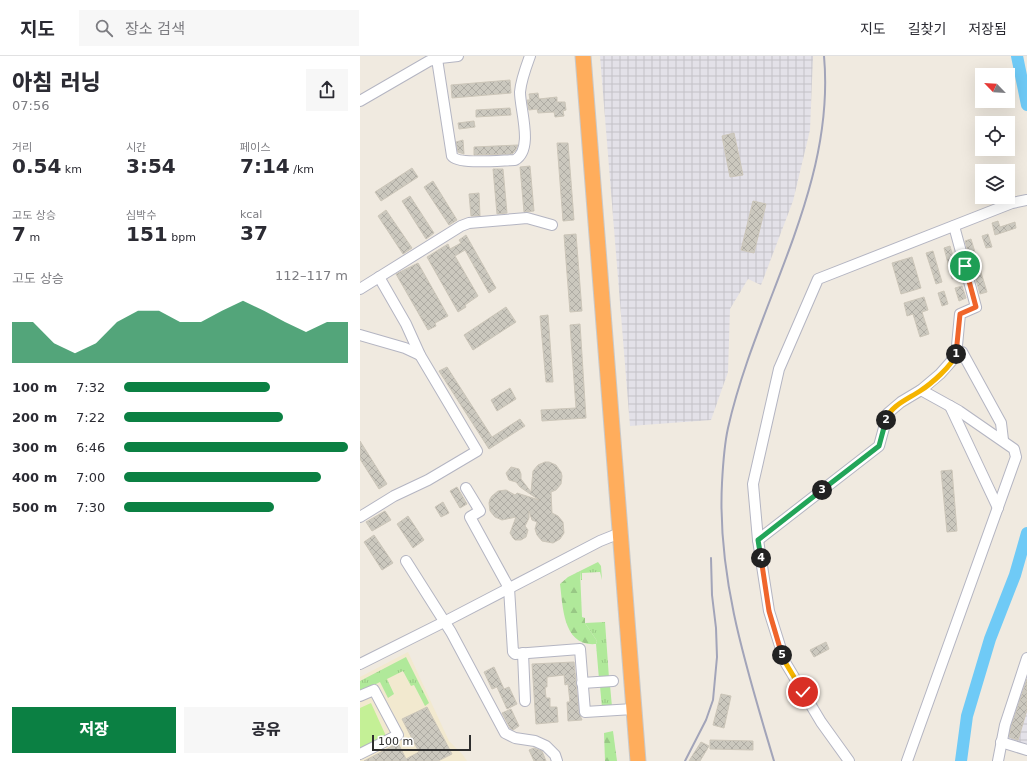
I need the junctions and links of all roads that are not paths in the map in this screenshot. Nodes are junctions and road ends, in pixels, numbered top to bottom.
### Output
1 (458, 56) edge
2 (530, 56) edge
3 (583, 56) edge
4 (437, 59) junction
5 (360, 101) edge
6 (1027, 200) edge
7 (552, 225) dead end
8 (954, 226) junction
9 (379, 278) junction
10 (360, 289) edge
11 (360, 335) edge
12 (956, 350) junction
13 (420, 355) junction
14 (921, 390) junction
15 (950, 406) junction
16 (1002, 440) junction
17 (466, 488) dead end
18 (998, 508) junction
19 (360, 517) edge
20 (620, 533) junction
21 (758, 540) junction
22 (406, 561) dead end
23 (509, 588) junction
24 (444, 622) junction
25 (522, 653) junction
26 (1027, 658) edge
27 (360, 664) edge
28 (613, 681) dead end
29 (582, 683) junction
30 (360, 696) edge
31 (525, 701) dead end
32 (633, 709) junction
33 (1001, 742) junction
34 (1027, 750) edge
35 (360, 754) edge
36 (557, 761) edge
37 (638, 761) edge
38 (849, 761) edge
39 (907, 761) edge
40 (998, 761) edge

1 - 4 street
2 - 4 street
3 - 20 highway
4 - 5 street
6 - 8 street
7 - 9 street
8 - 12 street
8 - 21 street
9 - 10 street
9 - 13 street
11 - 13 street
12 - 14 street
12 - 16 street
13 - 19 street
14 - 15 street
14 - 21 street
15 - 16 street
15 - 18 street
16 - 18 street
17 - 23 street
18 - 39 street
20 - 23 street
20 - 32 highway
21 - 38 street
22 - 24 street
23 - 24 street
23 - 25 street
24 - 27 street
24 - 36 street
25 - 29 street
25 - 31 street
26 - 33 street
28 - 29 street
29 - 32 street
30 - 35 street
32 - 37 highway
33 - 34 street
33 - 40 street

